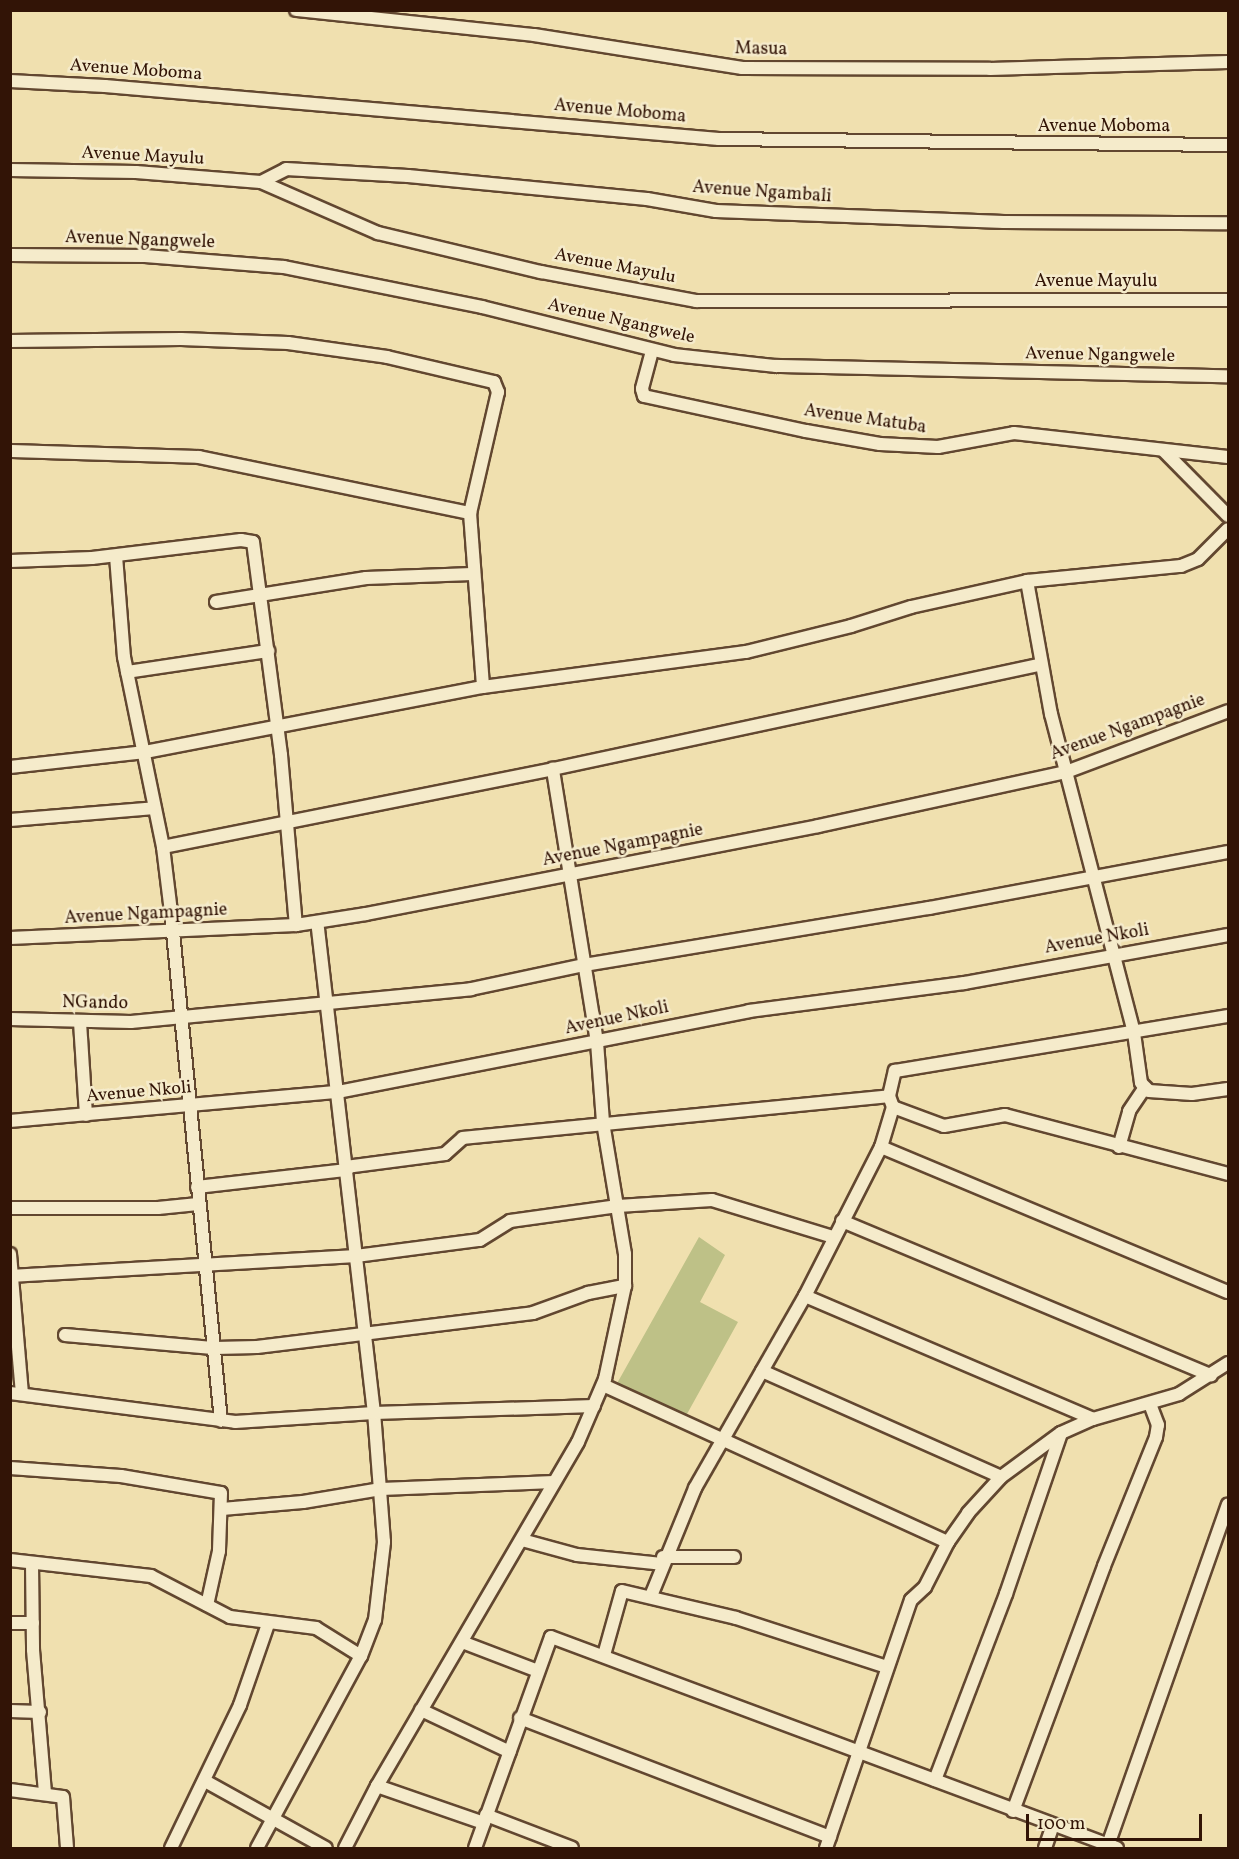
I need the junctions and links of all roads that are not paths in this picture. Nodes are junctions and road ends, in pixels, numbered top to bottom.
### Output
1 (296, 10) edge
2 (1228, 62) edge
3 (10, 81) edge
4 (1228, 145) edge
5 (10, 170) edge
6 (261, 182) junction
7 (1228, 223) edge
8 (10, 255) edge
9 (1228, 300) edge
10 (10, 341) edge
11 (652, 351) junction
12 (1228, 376) edge
13 (10, 451) edge
14 (1164, 451) junction
15 (1228, 457) edge
16 (470, 513) junction
17 (1228, 516) edge
18 (1228, 529) edge
19 (116, 556) junction
20 (10, 561) edge
21 (472, 574) junction
22 (1027, 581) junction
23 (261, 596) junction
24 (216, 602) dead end
25 (268, 651) junction
26 (1040, 665) junction
27 (127, 672) junction
28 (483, 687) junction
29 (1228, 711) edge
30 (277, 725) junction
31 (145, 752) junction
32 (10, 767) edge
33 (553, 769) junction
34 (1066, 772) junction
35 (155, 808) junction
36 (10, 820) edge
37 (289, 822) junction
38 (163, 846) junction
39 (1228, 852) edge
40 (569, 876) junction
41 (1095, 877) junction
42 (317, 923) junction
43 (296, 925) junction
44 (172, 933) junction
45 (1228, 935) edge
46 (10, 938) edge
47 (1111, 956) junction
48 (584, 965) junction
49 (328, 1004) junction
50 (1228, 1016) edge
51 (180, 1019) junction
52 (10, 1020) edge
53 (80, 1022) junction
54 (1134, 1033) junction
55 (597, 1042) junction
56 (1144, 1089) junction
57 (1228, 1089) edge
58 (338, 1092) junction
59 (891, 1102) junction
60 (191, 1107) junction
61 (86, 1115) junction
62 (10, 1121) edge
63 (603, 1122) junction
64 (882, 1147) junction
65 (1119, 1148) junction
66 (346, 1168) junction
67 (1228, 1174) edge
68 (197, 1187) junction
69 (198, 1204) junction
70 (618, 1206) junction
71 (10, 1208) edge
72 (842, 1221) junction
73 (833, 1237) junction
74 (10, 1254) edge
75 (356, 1256) junction
76 (207, 1266) junction
77 (12, 1276) edge
78 (625, 1286) junction
79 (1228, 1292) edge
80 (805, 1296) junction
81 (65, 1335) dead end
82 (365, 1335) junction
83 (215, 1348) junction
84 (1228, 1363) edge
85 (762, 1371) junction
86 (1211, 1375) junction
87 (603, 1384) junction
88 (16, 1393) edge
89 (1150, 1404) junction
90 (594, 1406) junction
91 (374, 1413) junction
92 (1093, 1419) junction
93 (221, 1421) junction
94 (1061, 1433) junction
95 (724, 1440) junction
96 (10, 1468) edge
97 (1001, 1477) junction
98 (554, 1482) junction
99 (381, 1489) junction
100 (1228, 1504) edge
101 (222, 1509) junction
102 (522, 1540) junction
103 (948, 1542) junction
104 (734, 1557) dead end
105 (10, 1560) edge
106 (663, 1561) junction
107 (32, 1564) junction
108 (651, 1596) junction
109 (207, 1605) junction
110 (10, 1623) edge
111 (33, 1623) junction
112 (268, 1624) junction
113 (462, 1642) junction
114 (604, 1655) junction
115 (361, 1656) junction
116 (887, 1666) junction
117 (538, 1671) junction
118 (421, 1710) junction
119 (10, 1711) edge
120 (40, 1712) junction
121 (520, 1719) junction
122 (510, 1752) junction
123 (860, 1752) junction
124 (935, 1780) junction
125 (205, 1781) junction
126 (377, 1786) junction
127 (10, 1790) edge
128 (45, 1793) junction
129 (1013, 1811) junction
130 (273, 1818) junction
131 (485, 1819) junction
132 (1053, 1825) junction
133 (828, 1843) edge
134 (1113, 1847) edge
135 (67, 1848) edge
136 (171, 1848) edge
137 (257, 1848) edge
138 (326, 1848) edge
139 (345, 1848) edge
140 (475, 1848) edge
141 (573, 1848) edge
142 (1045, 1848) edge

1 - 2 street, Masua
3 - 4 street, Avenue Moboma
5 - 6 street, Avenue Mayulu
6 - 7 street, Avenue Ngambali
6 - 9 street, Avenue Mayulu
8 - 11 street, Avenue Ngangwele
10 - 16 street
11 - 12 street, Avenue Ngangwele
11 - 14 street, Avenue Matuba
13 - 16 street
14 - 15 street, Avenue Matuba
14 - 17 street
16 - 21 street
18 - 22 street
19 - 20 street
19 - 23 street
19 - 27 street
21 - 23 street
21 - 28 street
22 - 26 street
22 - 28 street
23 - 24 street
23 - 25 street
25 - 27 street
25 - 30 street
26 - 33 street
26 - 34 street
27 - 31 street
28 - 30 street
29 - 34 street, Avenue Ngampagnie
30 - 31 street
30 - 37 street
31 - 32 street
31 - 35 street
33 - 37 street
33 - 40 street
34 - 40 street, Avenue Ngampagnie
34 - 41 street
35 - 36 street
35 - 38 street
37 - 38 street
37 - 43 street
38 - 44 street
39 - 41 street, NGando
40 - 42 street, Avenue Ngampagnie
40 - 48 street
41 - 47 street
41 - 48 street, NGando
42 - 43 street, Avenue Ngampagnie
42 - 49 street
43 - 44 street, Avenue Ngampagnie
44 - 46 street, Avenue Ngampagnie
44 - 51 street
45 - 47 street, Avenue Nkoli
47 - 54 street
47 - 55 street, Avenue Nkoli
48 - 49 street, NGando
48 - 55 street
49 - 51 street, NGando
49 - 58 street
50 - 54 street
51 - 53 street, NGando
51 - 60 street
52 - 53 street, NGando
53 - 61 street
54 - 56 street
54 - 59 street
55 - 58 street, Avenue Nkoli
55 - 63 street
56 - 57 street
56 - 65 street
58 - 60 street, Avenue Nkoli
58 - 66 street
59 - 63 street
59 - 64 street
59 - 65 street
60 - 61 street, Avenue Nkoli
60 - 68 street
61 - 62 street, Avenue Nkoli
63 - 66 street
63 - 70 street
64 - 72 street
64 - 79 street
65 - 67 street
66 - 68 street
66 - 75 street
68 - 69 street
69 - 71 street
69 - 76 street
70 - 73 street
70 - 75 street
70 - 78 street
72 - 73 street
72 - 86 street
73 - 80 street
74 - 77 street
75 - 76 street
75 - 82 street
76 - 77 street
76 - 83 street
77 - 88 street
78 - 82 street
78 - 87 street
80 - 85 street
80 - 92 street
81 - 83 street
82 - 83 street
82 - 91 street
83 - 93 street
84 - 86 street
85 - 95 street
85 - 97 street
86 - 89 street
87 - 90 street
87 - 95 street
88 - 93 street
89 - 92 street
89 - 129 street
90 - 91 street
90 - 98 street
91 - 93 street
91 - 99 street
92 - 94 street
94 - 97 street
94 - 124 street
95 - 103 street
95 - 106 street
96 - 101 street
97 - 103 street
98 - 99 street
98 - 102 street
99 - 101 street
99 - 115 street
100 - 134 street
101 - 109 street
102 - 106 street
102 - 113 street
103 - 116 street
104 - 106 street
105 - 107 street
106 - 108 street
107 - 109 street
107 - 111 street
108 - 114 street
108 - 116 street
109 - 112 street
110 - 111 street
111 - 120 street
112 - 115 street
112 - 125 street
113 - 117 street
113 - 118 street
114 - 117 street
114 - 123 street
115 - 130 street
116 - 123 street
117 - 121 street
118 - 122 street
118 - 126 street
119 - 120 street
120 - 128 street
121 - 122 street
121 - 133 street
122 - 131 street
123 - 124 street
123 - 133 street
124 - 129 street
125 - 130 street
125 - 136 street
126 - 131 street
126 - 139 street
127 - 128 street
128 - 135 street
129 - 132 street
130 - 137 street
130 - 138 street
131 - 140 street
131 - 141 street
132 - 134 street
132 - 142 street

